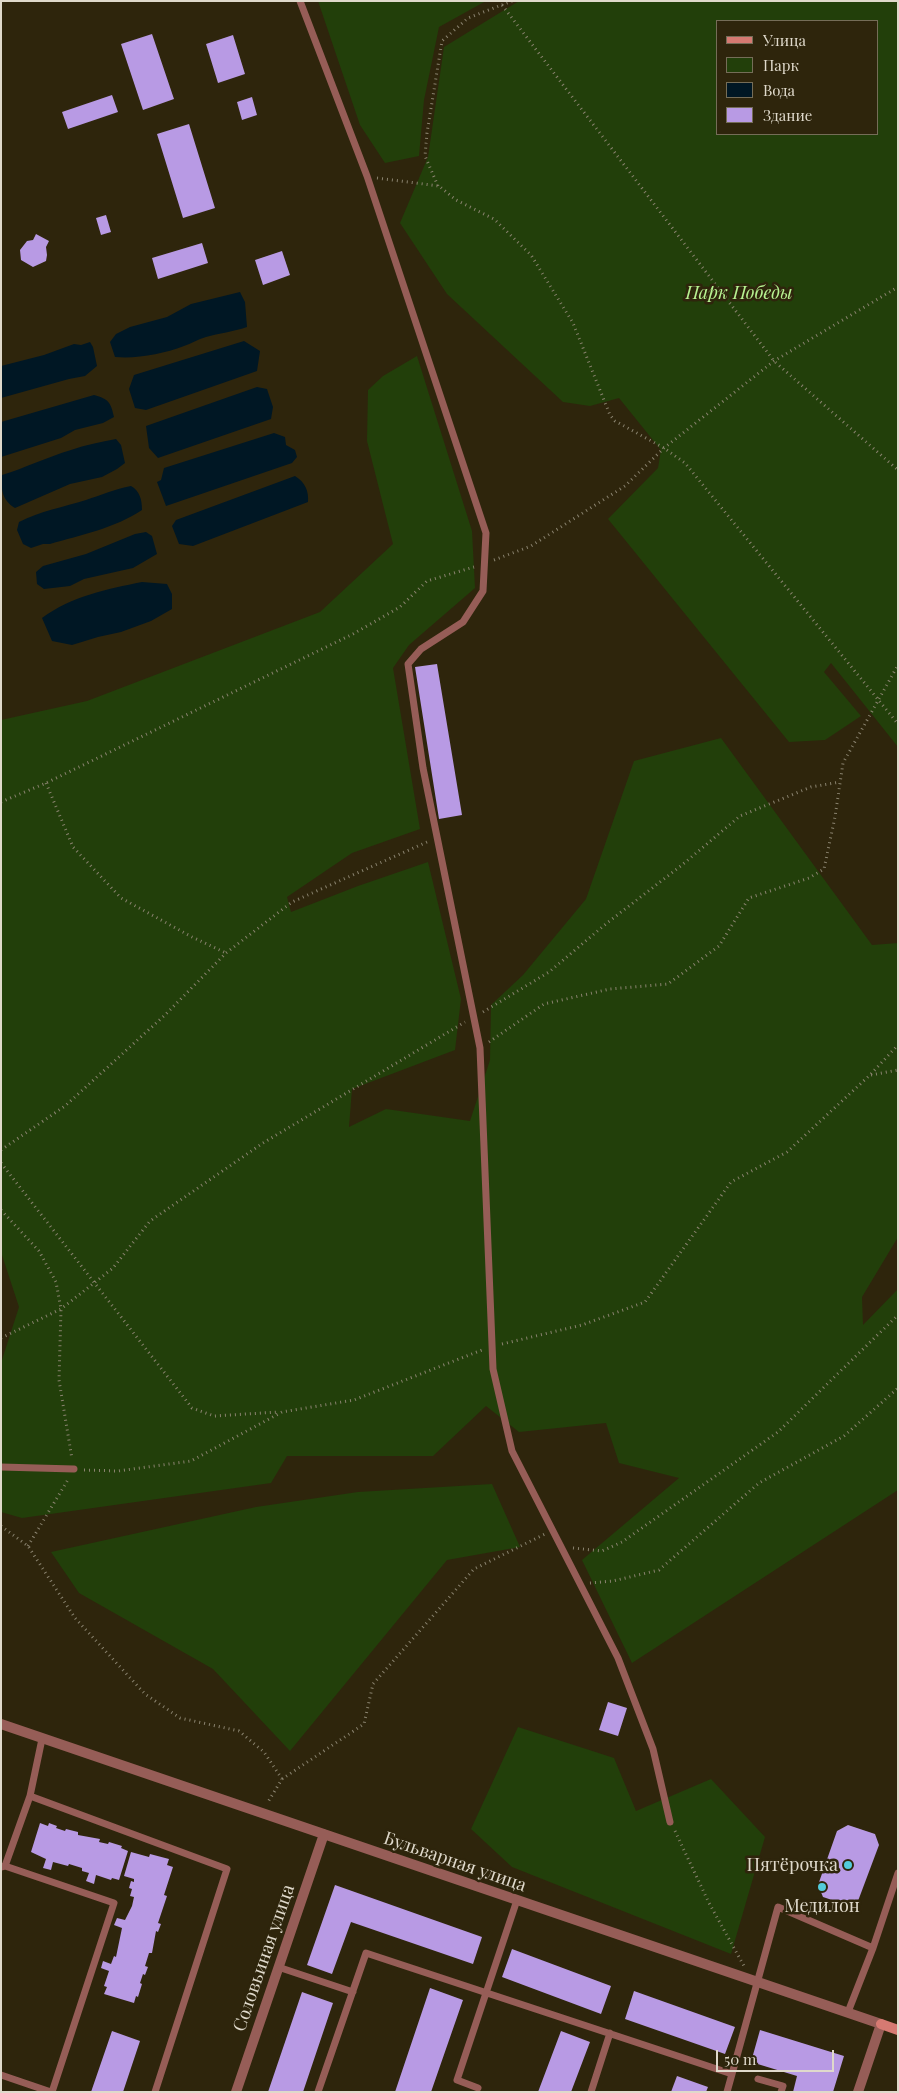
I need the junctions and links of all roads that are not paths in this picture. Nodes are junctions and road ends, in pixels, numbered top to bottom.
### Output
1 (300, 1) edge
2 (1, 1467) edge
3 (74, 1469) road end
4 (1, 1724) edge
5 (42, 1739) junction
6 (30, 1796) junction
7 (670, 1822) road end
8 (324, 1834) junction
9 (3, 1867) edge
10 (898, 1873) edge
11 (516, 1900) junction
12 (873, 1948) junction
13 (278, 1967) junction
14 (759, 1982) junction
15 (353, 1992) junction
16 (486, 1992) junction
17 (848, 2012) junction
18 (881, 2024) junction
19 (898, 2030) edge
20 (610, 2034) junction
21 (732, 2074) junction
22 (1, 2075) edge
23 (758, 2080) dead end
24 (478, 2088) dead end
25 (51, 2092) edge
26 (155, 2092) edge
27 (236, 2092) edge
28 (318, 2092) edge
29 (591, 2092) edge
30 (727, 2092) edge
31 (781, 2092) edge
32 (858, 2092) edge

1 - 7 lane
2 - 3 lane
4 - 5 street, Бульварная улица
5 - 6 lane
5 - 8 street, Бульварная улица
6 - 9 lane
6 - 26 lane
8 - 11 street, Бульварная улица
8 - 13 street, Соловьиная улица
9 - 25 lane
10 - 12 lane
11 - 14 street, Бульварная улица
11 - 16 lane
12 - 14 lane
12 - 17 lane
13 - 15 lane
13 - 27 street, Соловьиная улица
14 - 17 street, Бульварная улица
14 - 21 lane
15 - 16 lane
15 - 28 lane
16 - 20 lane
16 - 24 lane
17 - 18 street, Бульварная улица
18 - 19 street, Бульварная улица
18 - 32 street
20 - 21 lane
20 - 29 lane
21 - 30 lane
22 - 25 lane
23 - 31 lane

